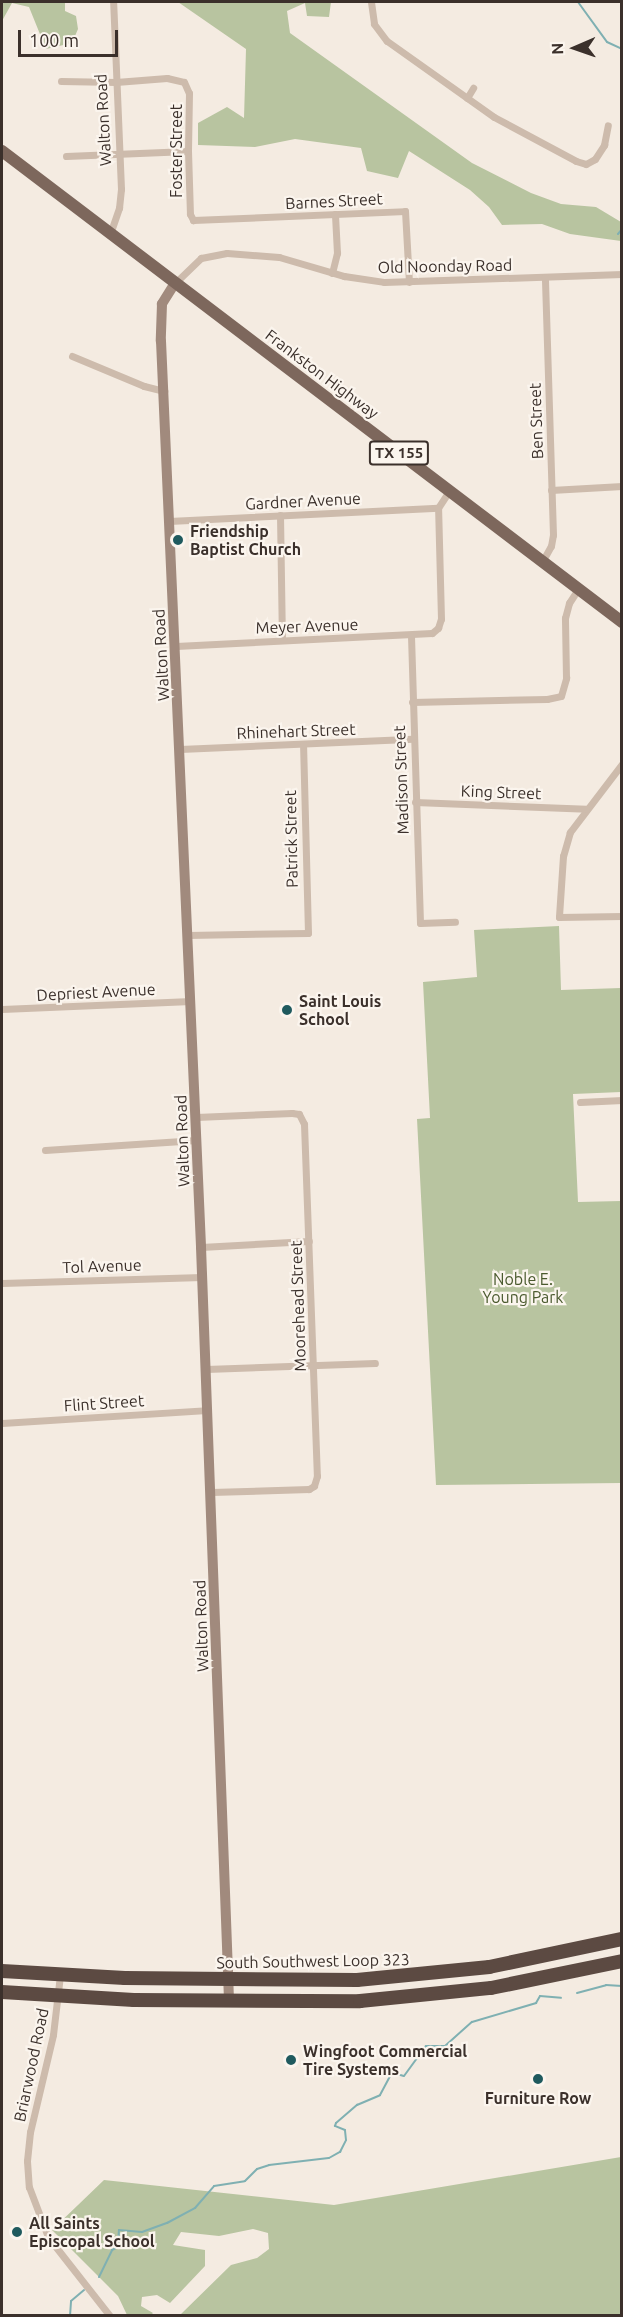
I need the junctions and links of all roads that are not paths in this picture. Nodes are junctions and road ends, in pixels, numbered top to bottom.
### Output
1 (113, 2) edge
2 (371, 2) edge
3 (61, 81) dead end
4 (116, 82) junction
5 (474, 88) dead end
6 (467, 98) junction
7 (608, 125) dead end
8 (188, 151) junction
9 (2, 152) edge
10 (120, 154) junction
11 (66, 156) dead end
12 (335, 214) junction
13 (193, 220) joint
14 (110, 234) junction
15 (332, 273) junction
16 (621, 274) edge
17 (545, 277) junction
18 (409, 282) junction
19 (176, 283) junction
20 (72, 356) dead end
21 (164, 391) junction
22 (621, 486) edge
23 (551, 490) junction
24 (449, 491) junction
25 (438, 508) junction
26 (280, 515) junction
27 (169, 521) junction
28 (542, 562) junction
29 (578, 589) junction
30 (621, 622) edge
31 (411, 636) junction
32 (282, 640) junction
33 (176, 646) junction
34 (412, 702) junction
35 (413, 739) junction
36 (303, 744) junction
37 (180, 749) junction
38 (620, 768) edge
39 (415, 802) junction
40 (586, 809) junction
41 (621, 916) edge
42 (455, 922) dead end
43 (188, 935) junction
44 (191, 1001) junction
45 (2, 1009) edge
46 (621, 1100) edge
47 (580, 1102) dead end
48 (196, 1117) junction
49 (197, 1140) junction
50 (45, 1150) dead end
51 (309, 1241) junction
52 (201, 1246) junction
53 (202, 1276) junction
54 (2, 1282) edge
55 (375, 1363) dead end
56 (313, 1365) junction
57 (206, 1369) junction
58 (207, 1410) junction
59 (2, 1423) edge
60 (211, 1492) junction
61 (621, 1939) edge
62 (621, 1961) edge
63 (2, 1971) edge
64 (60, 1975) junction
65 (228, 1980) junction
66 (2, 1992) edge
67 (59, 1997) junction
68 (229, 2001) junction
69 (110, 2316) edge

1 - 4 street, Walton Road
2 - 6 street
3 - 4 street
4 - 8 street, Foster Street
4 - 10 street, Walton Road
5 - 6 street
6 - 7 street
8 - 10 street
8 - 13 street, Foster Street
9 - 14 main road, Frankston Highway / TX 155
10 - 11 street
10 - 14 street, Walton Road
12 - 13 street, Barnes Street
12 - 15 street
12 - 18 street, Barnes Street
14 - 19 main road, Frankston Highway / TX 155
15 - 18 street, Old Noonday Road
15 - 19 street, Old Noonday Road
16 - 17 street, Old Noonday Road
17 - 18 street, Old Noonday Road
17 - 23 street, Ben Street
19 - 21 street, Walton Road
19 - 24 main road, Frankston Highway / TX 155
20 - 21 street
21 - 27 street, Walton Road
22 - 23 street
23 - 28 street, Ben Street
24 - 25 street
24 - 28 main road, Frankston Highway / TX 155
25 - 26 street, Gardner Avenue
25 - 31 street, Meyer Avenue
26 - 27 street, Gardner Avenue
26 - 32 street
27 - 33 street, Walton Road
28 - 29 main road, Frankston Highway / TX 155
29 - 30 main road, Frankston Highway / TX 155
29 - 34 street
31 - 32 street, Meyer Avenue
31 - 34 street, Madison Street
32 - 33 street, Meyer Avenue
33 - 37 street, Walton Road
34 - 35 street, Madison Street
35 - 36 street, Rhinehart Street
35 - 39 street, Madison Street
36 - 37 street, Rhinehart Street
36 - 43 street, Patrick Street
37 - 43 street, Walton Road
38 - 40 street
39 - 40 street, King Street
39 - 42 street, Madison Street
40 - 41 street
43 - 44 street, Walton Road
44 - 45 street, Depriest Avenue
44 - 48 street, Walton Road
46 - 47 street
48 - 49 street, Walton Road
48 - 51 street, Moorehead Street
49 - 50 street
49 - 52 street, Walton Road
51 - 52 street
51 - 56 street, Moorehead Street
52 - 53 street, Walton Road
53 - 54 street, Tol Avenue
53 - 57 street, Walton Road
55 - 56 street
56 - 57 street
56 - 60 street, Moorehead Street
57 - 58 street, Walton Road
58 - 59 street, Flint Street
58 - 60 street, Walton Road
60 - 65 street, Walton Road
61 - 65 highway, South Southwest Loop 323
62 - 68 highway
63 - 64 highway, South Southwest Loop 323
64 - 65 highway, South Southwest Loop 323
64 - 67 street, Briarwood Road
65 - 68 street, Walton Road
66 - 67 highway
67 - 68 highway
67 - 69 street, Briarwood Road

